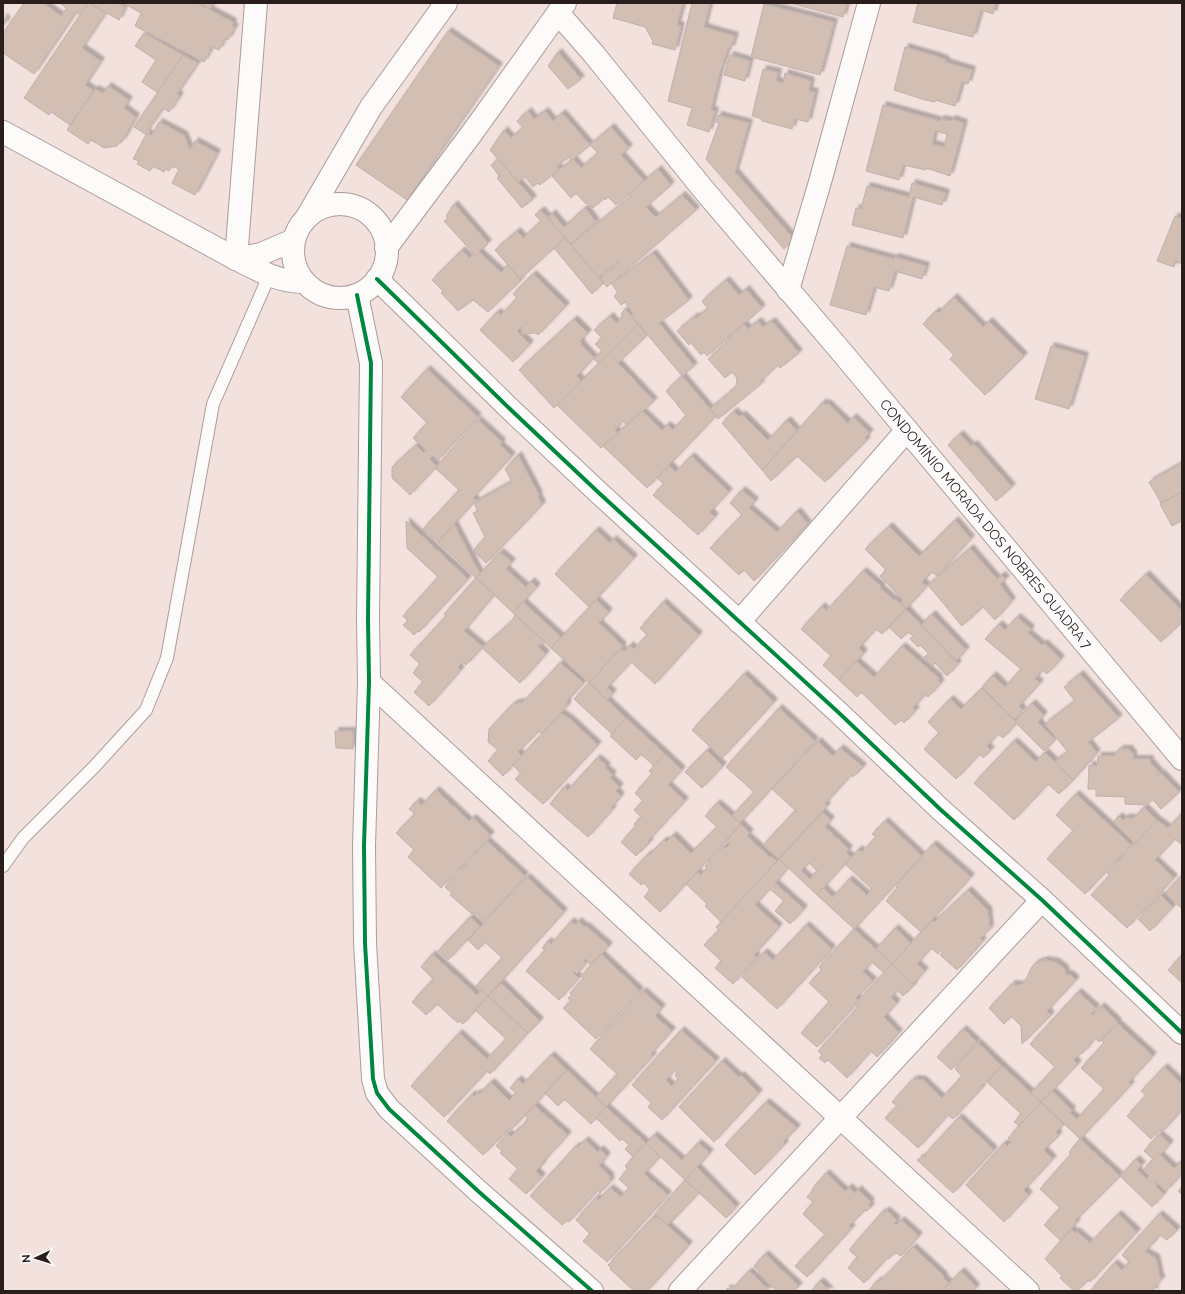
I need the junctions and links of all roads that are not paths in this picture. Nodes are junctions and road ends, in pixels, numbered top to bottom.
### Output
1 (256, 3) edge
2 (446, 3) edge
3 (869, 3) edge
4 (561, 8) edge
5 (3, 132) edge
6 (307, 218) junction
7 (294, 240) junction
8 (386, 248) junction
9 (236, 259) junction
10 (269, 276) junction
11 (377, 279) junction
12 (304, 282) junction
13 (788, 290) junction
14 (357, 295) junction
15 (907, 430) junction
16 (739, 622) junction
17 (369, 682) junction
18 (1182, 759) edge
19 (3, 866) edge
20 (1042, 900) junction
21 (1182, 1032) edge
22 (841, 1118) junction
23 (592, 1291) edge
24 (680, 1291) edge
25 (1028, 1291) edge

1 - 9 street
2 - 6 street
3 - 13 street
4 - 8 street
4 - 13 street, CONDOMÍNIO MORADA DOS NOBRES QUADRA 7
5 - 9 street
6 - 7 street
6 - 8 street
7 - 9 street
7 - 12 street
8 - 11 street
9 - 10 street
10 - 12 street
10 - 19 lane
11 - 14 street
11 - 16 street
12 - 14 street
13 - 15 street, CONDOMÍNIO MORADA DOS NOBRES QUADRA 7
14 - 17 street
15 - 16 street
15 - 18 street, CONDOMÍNIO MORADA DOS NOBRES QUADRA 7
16 - 20 street
17 - 22 street
17 - 23 street
20 - 21 street
20 - 22 street
22 - 24 street
22 - 25 street

